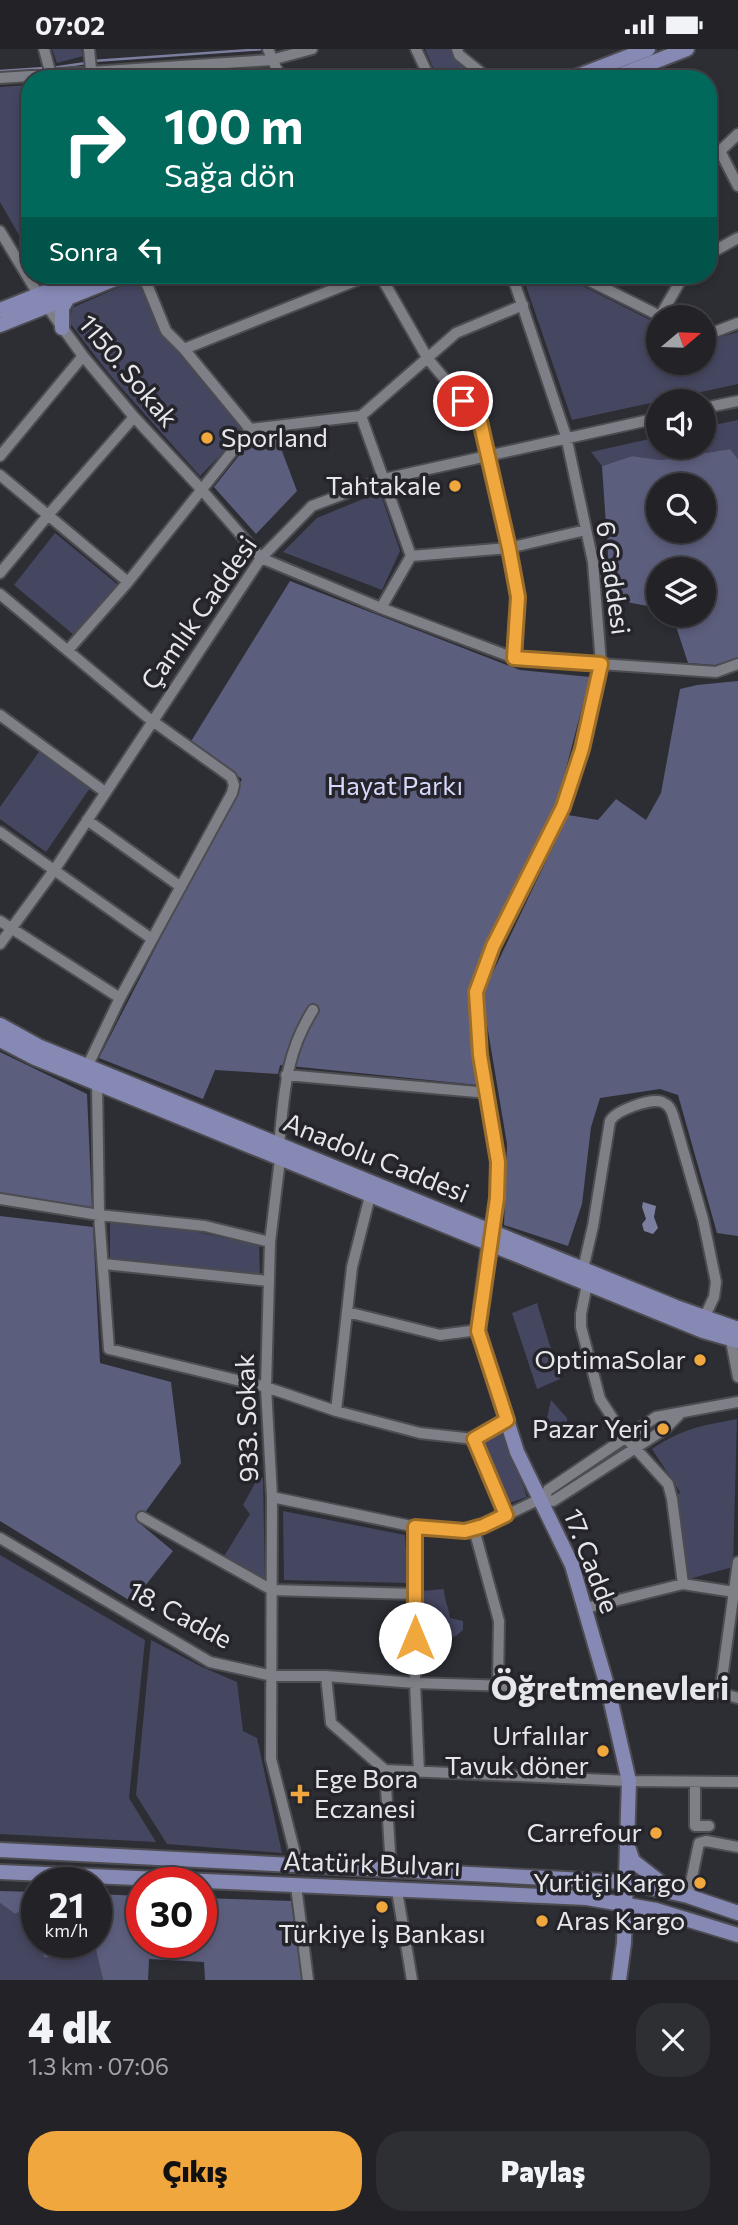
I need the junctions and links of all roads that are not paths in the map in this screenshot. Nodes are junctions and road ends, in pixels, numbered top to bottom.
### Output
1 (44, 49) edge
2 (312, 49) edge
3 (416, 49) edge
4 (457, 49) edge
5 (648, 49) edge
6 (687, 49) edge
7 (270, 54) edge
8 (91, 65) edge
9 (179, 66) junction
10 (50, 70) edge
11 (71, 70) edge
12 (181, 70) edge
13 (426, 70) edge
14 (478, 70) edge
15 (593, 70) edge
16 (633, 70) edge
17 (21, 77) edge
18 (0, 78) edge
19 (738, 134) edge
20 (717, 151) edge
21 (717, 157) edge
22 (738, 187) edge
23 (0, 230) edge
24 (738, 238) edge
25 (717, 250) edge
26 (21, 265) edge
27 (32, 284) edge
28 (71, 284) edge
29 (103, 284) edge
30 (147, 284) edge
31 (347, 284) edge
32 (385, 284) edge
33 (517, 284) edge
34 (596, 284) edge
35 (679, 284) edge
36 (68, 298) junction
37 (42, 300) junction
38 (523, 305) junction
39 (667, 305) edge
40 (646, 309) edge
41 (0, 310) edge
42 (738, 323) edge
43 (0, 325) edge
44 (62, 328) junction
45 (716, 331) edge
46 (184, 349) junction
47 (83, 356) junction
48 (428, 359) junction
49 (738, 401) edge
50 (716, 406) edge
51 (361, 416) junction
52 (134, 418) junction
53 (646, 420) edge
54 (250, 429) junction
55 (566, 436) junction
56 (488, 454) junction
57 (0, 456) edge
58 (0, 475) edge
59 (384, 478) junction
60 (201, 489) junction
61 (49, 514) junction
62 (586, 530) junction
63 (509, 548) junction
64 (411, 556) junction
65 (261, 558) junction
66 (0, 573) edge
67 (128, 582) junction
68 (0, 594) edge
69 (381, 608) junction
70 (69, 649) junction
71 (514, 658) junction
72 (601, 664) junction
73 (738, 664) edge
74 (0, 715) edge
75 (152, 721) junction
76 (105, 792) junction
77 (88, 820) junction
78 (0, 832) edge
79 (55, 869) junction
80 (181, 887) junction
81 (0, 922) edge
82 (10, 928) junction
83 (152, 939) junction
84 (0, 944) edge
85 (120, 997) junction
86 (313, 1010) dead end
87 (0, 1025) edge
88 (0, 1040) edge
89 (87, 1067) junction
90 (286, 1075) junction
91 (97, 1083) junction
92 (488, 1093) junction
93 (280, 1152) junction
94 (370, 1196) junction
95 (0, 1199) edge
96 (99, 1215) junction
97 (490, 1238) junction
98 (270, 1242) junction
99 (104, 1264) junction
100 (583, 1269) junction
101 (269, 1280) junction
102 (587, 1284) junction
103 (347, 1312) junction
104 (704, 1318) junction
105 (478, 1331) junction
106 (736, 1337) edge
107 (738, 1377) edge
108 (266, 1388) junction
109 (738, 1402) edge
110 (336, 1411) junction
111 (680, 1414) junction
112 (507, 1420) junction
113 (625, 1437) junction
114 (474, 1439) junction
115 (635, 1448) junction
116 (272, 1497) junction
117 (542, 1499) junction
118 (506, 1515) junction
119 (142, 1517) dead end
120 (415, 1527) junction
121 (474, 1529) junction
122 (0, 1538) edge
123 (738, 1562) edge
124 (683, 1584) junction
125 (272, 1590) junction
126 (734, 1591) junction
127 (415, 1594) junction
128 (586, 1608) junction
129 (273, 1676) junction
130 (326, 1676) junction
131 (415, 1683) junction
132 (498, 1684) junction
133 (608, 1689) junction
134 (720, 1693) junction
135 (738, 1697) edge
136 (385, 1770) junction
137 (419, 1772) junction
138 (624, 1781) junction
139 (738, 1782) edge
140 (695, 1783) junction
141 (709, 1826) dead end
142 (626, 1841) junction
143 (738, 1847) edge
144 (0, 1850) edge
145 (298, 1865) junction
146 (391, 1869) junction
147 (0, 1872) edge
148 (621, 1882) junction
149 (296, 1886) junction
150 (397, 1891) junction
151 (682, 1895) junction
152 (620, 1902) junction
153 (738, 1913) edge
154 (738, 1935) edge
155 (619, 1977) edge
156 (308, 1980) edge
157 (412, 1980) edge

1 - 10 street
2 - 7 street
3 - 13 street
4 - 14 street
5 - 15 main road
6 - 16 main road
7 - 9 street
8 - 9 street
8 - 11 street
9 - 12 street
17 - 18 street
19 - 20 street
21 - 22 street
23 - 26 street, 1150. Sokak
24 - 25 street
27 - 37 street, 1150. Sokak
28 - 37 main road
29 - 36 main road
30 - 46 street
31 - 46 street
32 - 48 street
33 - 38 street, 6 Caddesi
34 - 40 street
35 - 39 street
36 - 37 main road
36 - 44 main road
37 - 41 main road
37 - 43 main road
37 - 44 street, 1150. Sokak
38 - 48 street
38 - 55 street, 6 Caddesi
42 - 45 street
44 - 47 street, 1150. Sokak
46 - 54 street
47 - 52 street, 1150. Sokak
47 - 57 street
48 - 51 street
48 - 56 street
49 - 50 street
51 - 54 street
51 - 59 street
52 - 60 street, 1150. Sokak
52 - 61 street
53 - 55 street, Çamlık Caddesi
54 - 60 street
55 - 56 street, Çamlık Caddesi
55 - 62 street, 6 Caddesi
56 - 59 street, Çamlık Caddesi
56 - 63 street
58 - 61 street
59 - 64 street
59 - 65 street, Çamlık Caddesi
60 - 65 street, 1150. Sokak
60 - 67 street
61 - 66 street
61 - 67 street
62 - 63 street
62 - 72 street, 6 Caddesi
63 - 64 street
63 - 71 street
64 - 69 street
65 - 69 street
65 - 75 street, Çamlık Caddesi
67 - 70 street
68 - 70 street
69 - 71 street
70 - 75 street
71 - 72 street
72 - 73 street
72 - 92 street, 6 Caddesi
74 - 76 street
75 - 76 street, Çamlık Caddesi
75 - 80 street
76 - 77 street, Çamlık Caddesi
77 - 79 street, Çamlık Caddesi
77 - 80 street
78 - 79 street
79 - 82 street, Çamlık Caddesi
79 - 83 street
80 - 83 street
81 - 82 street
82 - 84 street, Çamlık Caddesi
82 - 85 street
83 - 85 street
85 - 89 street
86 - 90 street, 933. Sokak
87 - 89 main road, Anadolu Caddesi
88 - 91 main road, Anadolu Caddesi
89 - 93 main road, Anadolu Caddesi
90 - 92 street
90 - 93 street, 933. Sokak
91 - 93 main road, Anadolu Caddesi
91 - 96 street
92 - 97 street, 6 Caddesi
93 - 94 main road, Anadolu Caddesi
93 - 97 main road, Anadolu Caddesi
93 - 98 street, 933. Sokak
94 - 97 main road, Anadolu Caddesi
94 - 103 street
95 - 96 street
96 - 98 street
96 - 99 street
97 - 100 main road, Anadolu Caddesi
97 - 102 main road, Anadolu Caddesi
97 - 105 main road, 17. Cadde
98 - 101 street, 933. Sokak
99 - 101 street
99 - 108 street
100 - 104 main road, Anadolu Caddesi
100 - 104 street
101 - 108 street, 933. Sokak
102 - 106 main road, Anadolu Caddesi
102 - 113 street
103 - 105 street
103 - 110 street
104 - 106 main road, Anadolu Caddesi
105 - 112 main road, 17. Cadde
106 - 107 street
108 - 110 street
108 - 116 street, 933. Sokak
109 - 111 street
110 - 114 street
111 - 113 street
111 - 115 street
112 - 114 street
112 - 117 main road, 17. Cadde
113 - 115 street
113 - 117 street
114 - 118 street
115 - 117 street
115 - 124 street
116 - 120 street
116 - 125 street, 933. Sokak
117 - 118 street
117 - 128 main road, 17. Cadde
118 - 121 street
119 - 125 street
120 - 121 street
120 - 127 street
121 - 132 street
122 - 129 street, 18. Cadde
123 - 126 street
124 - 126 street
124 - 128 street
125 - 127 street
125 - 129 street, 933. Sokak
126 - 134 street
127 - 131 street
128 - 133 main road, 17. Cadde
129 - 130 street, 18. Cadde
129 - 145 street, 933. Sokak
130 - 131 street, 18. Cadde
130 - 136 street
131 - 132 street, 18. Cadde
131 - 137 street
132 - 133 street, 18. Cadde
133 - 134 street, 18. Cadde
133 - 138 main road, 17. Cadde
134 - 135 street, 18. Cadde
136 - 137 street
136 - 146 street
137 - 138 street
138 - 140 street
138 - 142 main road, 17. Cadde
138 - 148 main road
139 - 140 street
140 - 141 street
142 - 148 main road, 17. Cadde
142 - 151 main road
143 - 151 street
144 - 145 main road, Atatürk Bulvarı
145 - 146 main road, Atatürk Bulvarı
146 - 148 main road, Atatürk Bulvarı
147 - 149 main road, Atatürk Bulvarı
148 - 151 main road, Atatürk Bulvarı
148 - 152 main road, 17. Cadde
149 - 150 main road, Atatürk Bulvarı
149 - 156 street
150 - 152 main road, Atatürk Bulvarı
150 - 157 street
151 - 153 main road, Atatürk Bulvarı
152 - 154 main road, Atatürk Bulvarı
152 - 155 main road, 17. Cadde

